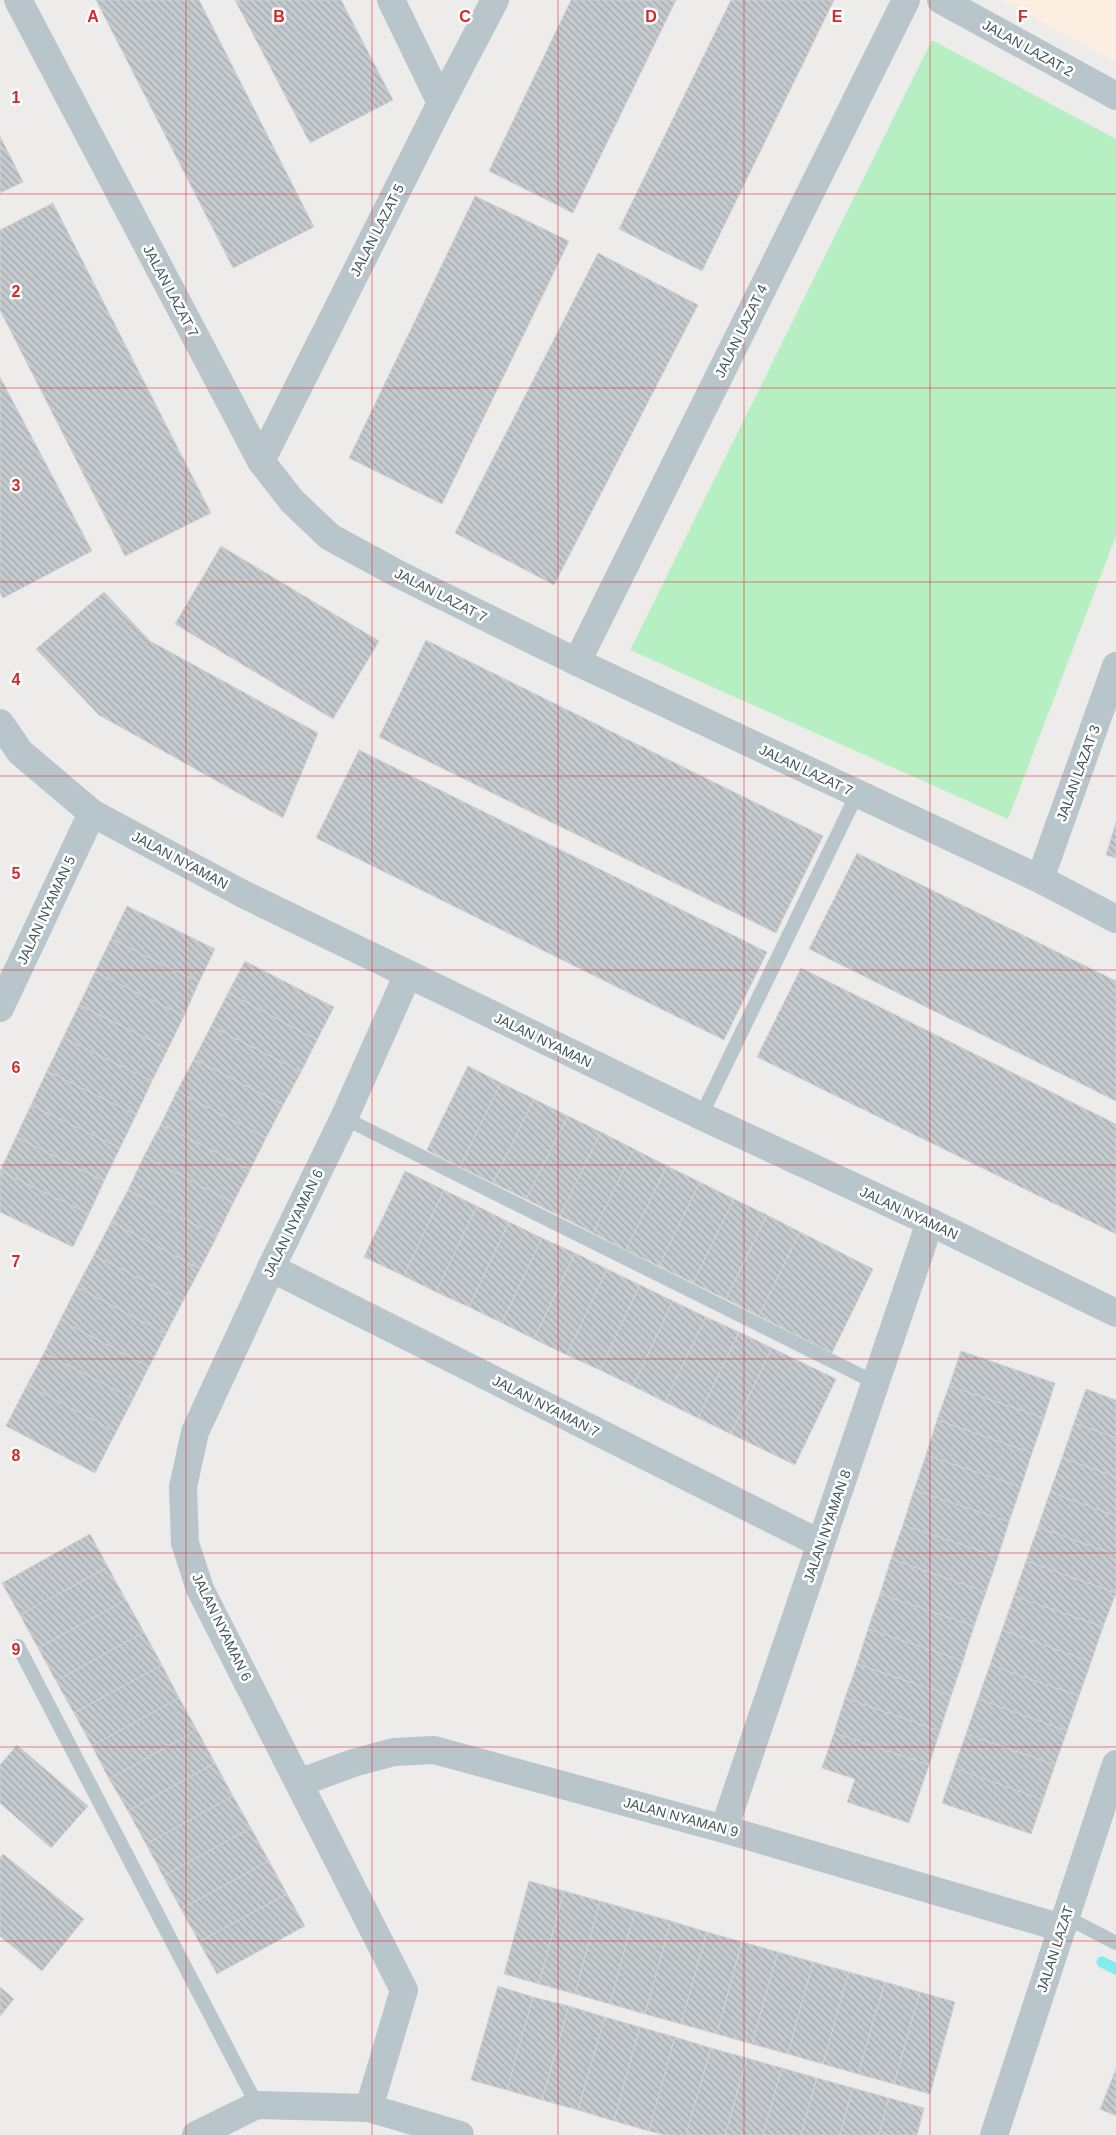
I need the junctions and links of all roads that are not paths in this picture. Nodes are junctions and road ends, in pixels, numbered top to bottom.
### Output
1 (18, 0) edge
2 (391, 0) edge
3 (496, 0) edge
4 (906, 0) edge
5 (941, 0) edge
6 (1116, 96) edge
7 (440, 103) junction
8 (261, 461) junction
9 (577, 662) junction
10 (1116, 666) edge
11 (0, 723) edge
12 (857, 794) junction
13 (92, 813) junction
14 (1040, 879) junction
15 (1116, 919) edge
16 (408, 974) junction
17 (0, 1008) edge
18 (701, 1116) junction
19 (344, 1118) junction
20 (930, 1222) junction
21 (271, 1268) junction
22 (1116, 1313) edge
23 (876, 1382) junction
24 (821, 1544) junction
25 (18, 1646) dead end
26 (1116, 1764) edge
27 (299, 1783) junction
28 (724, 1829) junction
29 (1064, 1922) junction
30 (1116, 1943) edge
31 (258, 2105) junction
32 (369, 2108) junction
33 (196, 2135) edge
34 (460, 2135) edge
35 (994, 2135) edge

1 - 8 street, JALAN LAZAT 7
2 - 7 street
3 - 7 street, JALAN LAZAT 5
4 - 9 street, JALAN LAZAT 4
5 - 6 street, JALAN LAZAT 2
7 - 8 street, JALAN LAZAT 5
8 - 9 street, JALAN LAZAT 7
9 - 12 street, JALAN LAZAT 7
10 - 14 street, JALAN LAZAT 3
11 - 13 street, JALAN NYAMAN
12 - 14 street, JALAN LAZAT 7
12 - 18 lane
13 - 16 street, JALAN NYAMAN
13 - 17 street, JALAN NYAMAN 5
14 - 15 street, JALAN LAZAT 7
16 - 18 street, JALAN NYAMAN
16 - 19 street, JALAN NYAMAN 6
18 - 20 street, JALAN NYAMAN
19 - 21 street, JALAN NYAMAN 6
19 - 23 lane
20 - 22 street, JALAN NYAMAN
20 - 23 street, JALAN NYAMAN 8
21 - 24 street, JALAN NYAMAN 7
21 - 27 street, JALAN NYAMAN 6
23 - 24 street, JALAN NYAMAN 8
24 - 28 street, JALAN NYAMAN 8
25 - 31 lane
26 - 29 street, JALAN LAZAT
27 - 28 street, JALAN NYAMAN 9
27 - 32 street, JALAN NYAMAN 6
28 - 29 street, JALAN NYAMAN 9
29 - 30 lane
29 - 35 street, JALAN LAZAT
31 - 32 street
31 - 33 street
32 - 34 street

